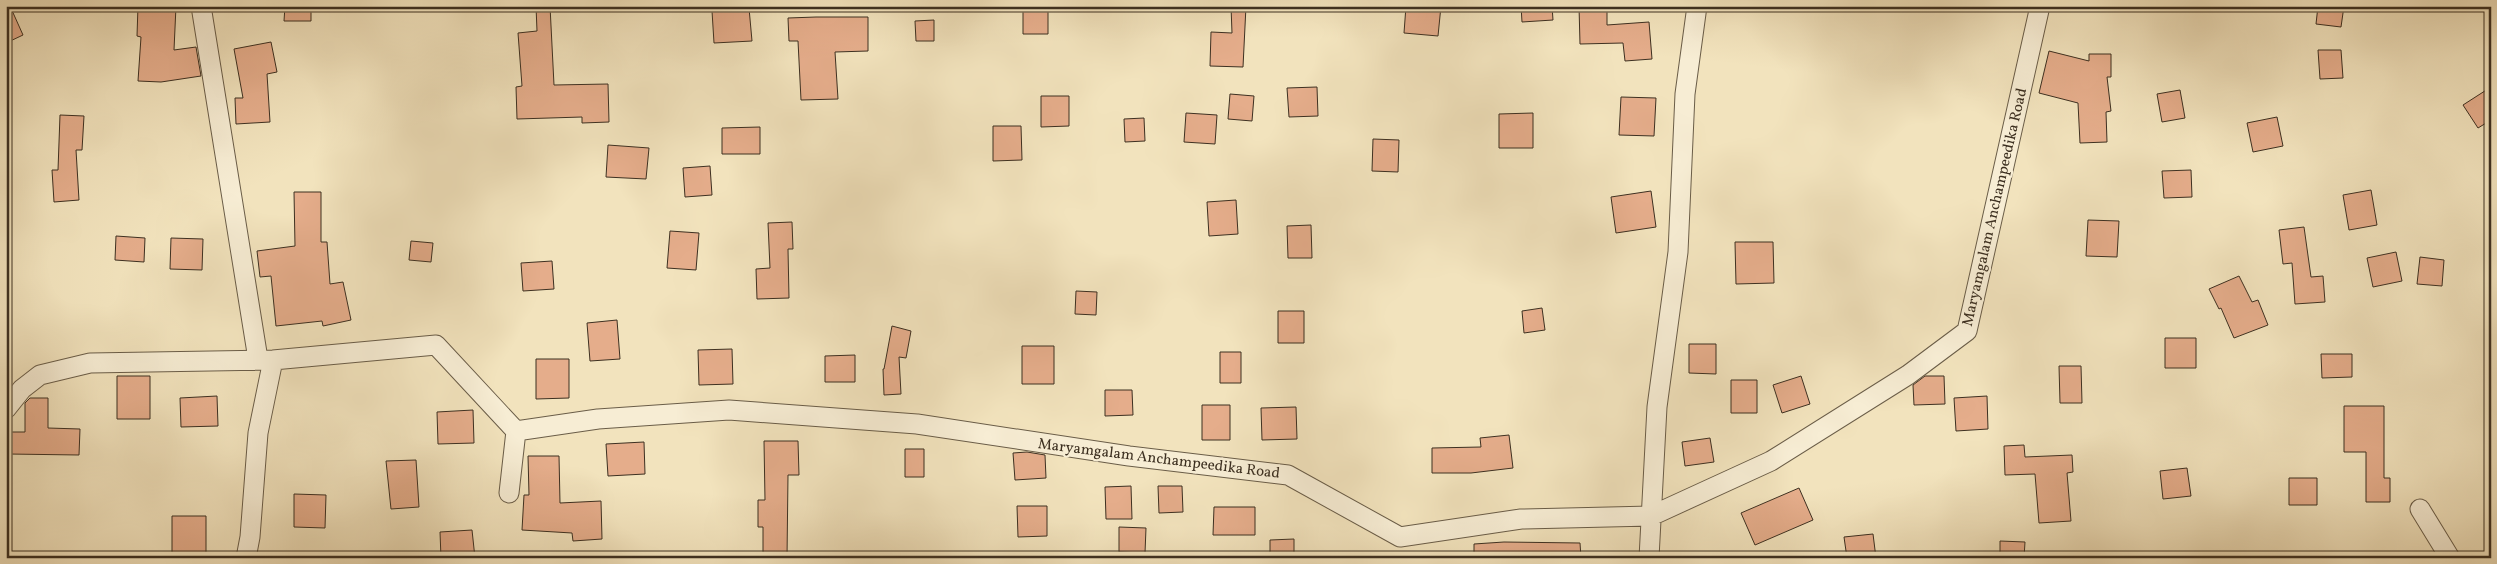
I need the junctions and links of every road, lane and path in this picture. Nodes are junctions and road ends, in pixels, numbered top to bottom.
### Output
1 (201, 6) edge
2 (1697, 6) edge
3 (2040, 6) edge
4 (265, 359) junction
5 (6, 409) edge
6 (516, 431) junction
7 (509, 494) dead end
8 (2420, 509) dead end
9 (1651, 516) junction
10 (246, 558) edge
11 (1649, 558) edge
12 (2450, 558) edge

1 - 4 street
2 - 9 street
3 - 9 street, Maryamgalam Anchampeedika Road
4 - 5 street
4 - 6 street
4 - 10 street
6 - 7 street
6 - 9 street, Maryamgalam Anchampeedika Road
8 - 12 street
9 - 11 street

